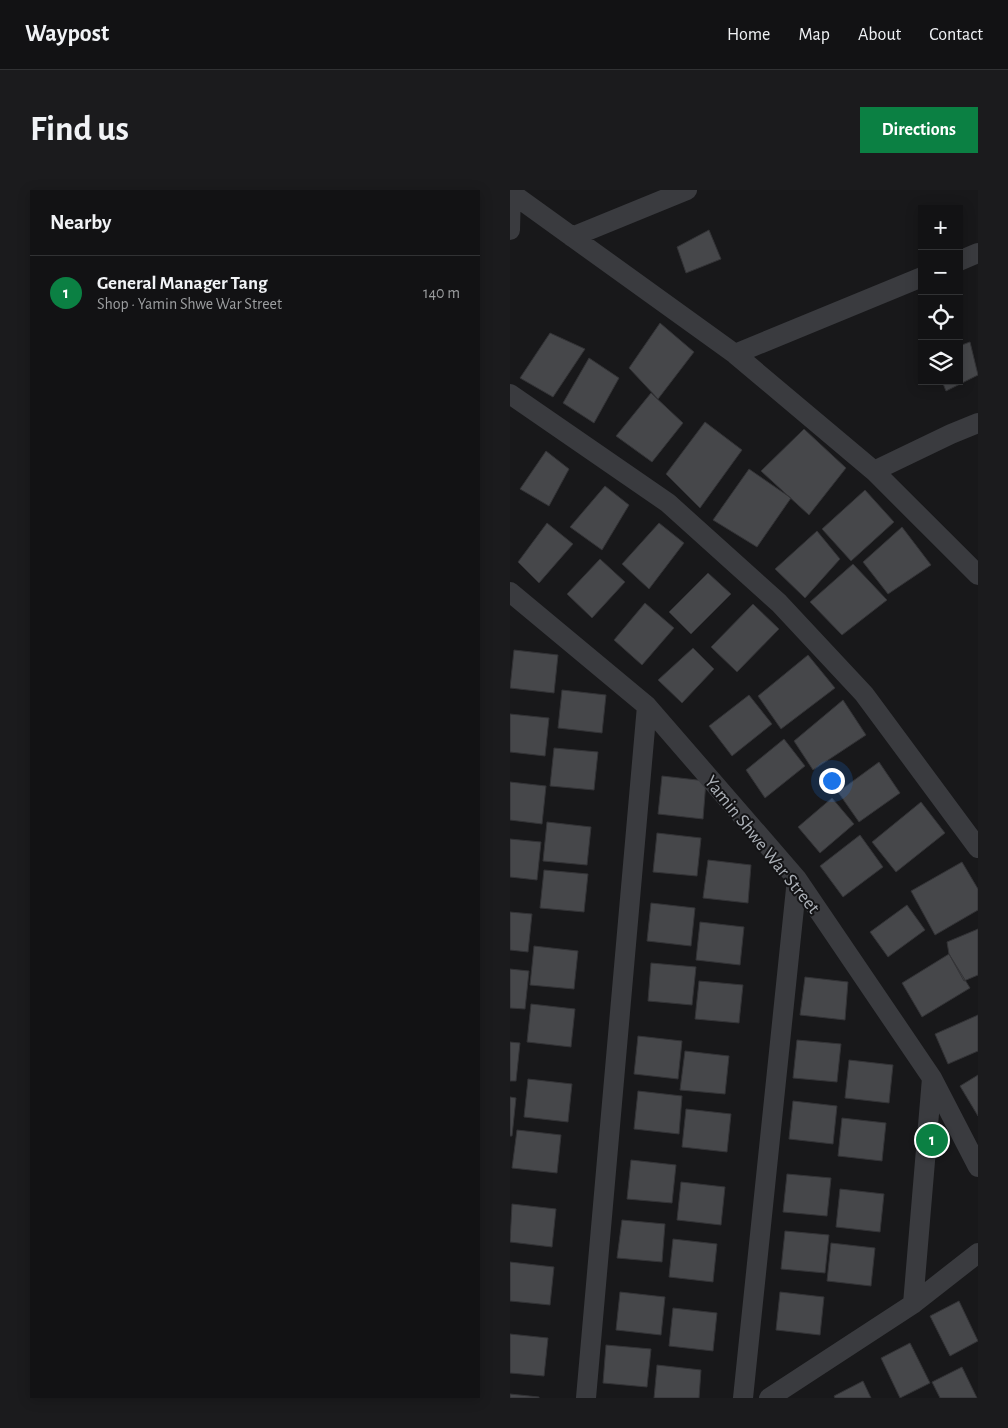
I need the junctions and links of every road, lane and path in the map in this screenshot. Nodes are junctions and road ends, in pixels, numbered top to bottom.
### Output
1 (687, 190) edge
2 (511, 191) edge
3 (510, 230) edge
4 (572, 237) junction
5 (978, 253) edge
6 (963, 259) edge
7 (918, 279) edge
8 (735, 354) junction
9 (510, 394) edge
10 (978, 423) edge
11 (874, 470) junction
12 (978, 576) edge
13 (510, 592) edge
14 (647, 706) junction
15 (978, 848) edge
16 (797, 879) junction
17 (932, 1078) junction
18 (978, 1167) edge
19 (978, 1253) edge
20 (913, 1304) junction
21 (586, 1398) edge
22 (743, 1398) edge
23 (770, 1398) edge

1 - 4 street
2 - 3 street
2 - 4 street
4 - 8 street
5 - 6 street
7 - 8 street
8 - 11 street
9 - 15 street
10 - 11 street
11 - 12 street
13 - 14 street, Yamin Shwe War Street
14 - 16 street, Yamin Shwe War Street
14 - 21 street
16 - 17 street, Yamin Shwe War Street
16 - 22 street
17 - 18 street, Yamin Shwe War Street
17 - 20 street
19 - 20 street
20 - 23 street

